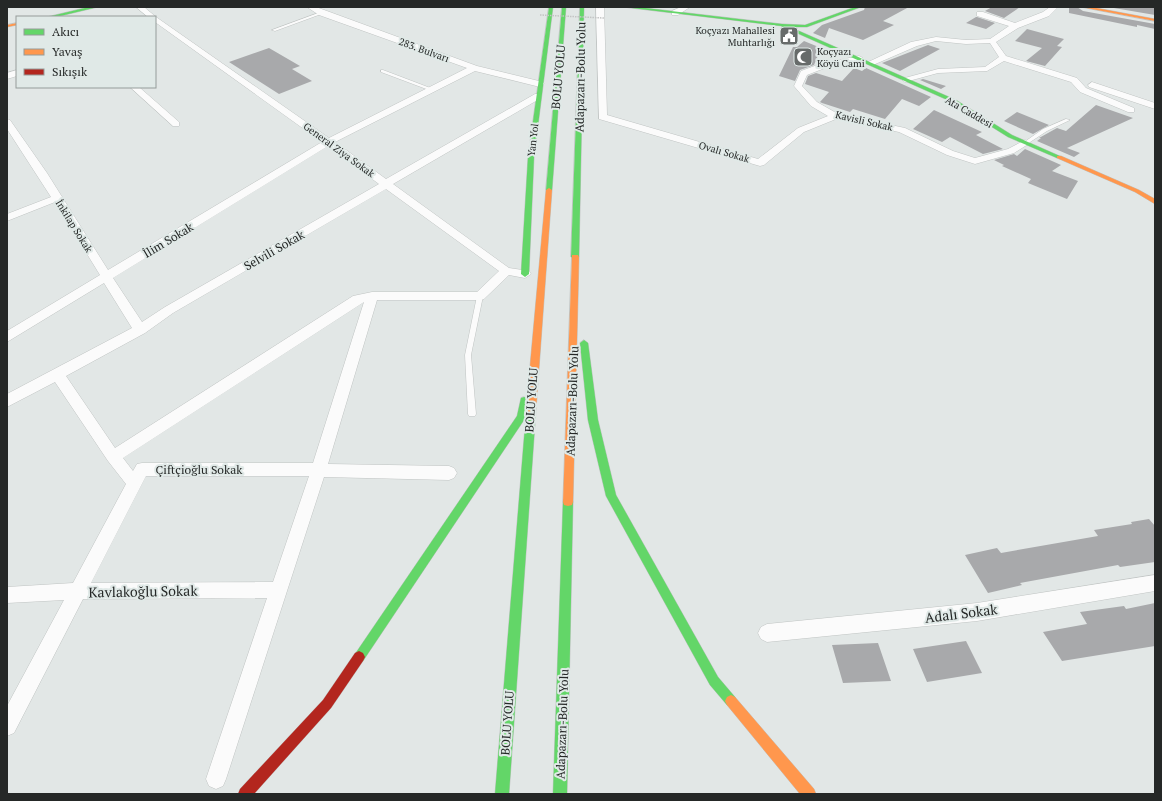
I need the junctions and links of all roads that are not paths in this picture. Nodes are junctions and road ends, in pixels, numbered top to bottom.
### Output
1 (96, 7) edge
2 (140, 7) edge
3 (311, 7) edge
4 (551, 7) edge
5 (564, 7) edge
6 (582, 7) edge
7 (600, 7) edge
8 (625, 7) edge
9 (686, 7) edge
10 (859, 7) edge
11 (1054, 7) edge
12 (1083, 7) edge
13 (322, 13) junction
14 (675, 13) junction
15 (980, 14) dead end
16 (54, 16) edge
17 (151, 16) edge
18 (1155, 20) edge
19 (156, 21) edge
20 (782, 25) junction
21 (805, 26) junction
22 (1015, 26) junction
23 (274, 30) dead end
24 (808, 35) junction
25 (992, 41) junction
26 (859, 58) junction
27 (1003, 58) junction
28 (870, 63) junction
29 (474, 68) junction
30 (382, 71) dead end
31 (905, 79) junction
32 (1074, 80) junction
33 (540, 84) junction
34 (135, 88) edge
35 (431, 90) junction
36 (538, 96) junction
37 (1155, 106) edge
38 (1131, 110) dead end
39 (835, 116) junction
40 (1068, 120) dead end
41 (7, 122) edge
42 (176, 124) dead end
43 (328, 142) junction
44 (1025, 142) junction
45 (388, 185) junction
46 (57, 198) junction
47 (1155, 202) edge
48 (7, 218) edge
49 (506, 271) junction
50 (575, 271) junction
51 (525, 274) joint
52 (106, 277) junction
53 (372, 296) junction
54 (480, 296) junction
55 (140, 330) junction
56 (7, 337) edge
57 (535, 357) junction
58 (57, 374) junction
59 (7, 401) edge
60 (472, 414) dead end
61 (113, 457) junction
62 (319, 470) junction
63 (449, 473) dead end
64 (135, 484) junction
65 (1155, 584) edge
66 (279, 590) junction
67 (78, 592) junction
68 (7, 595) edge
69 (767, 634) dead end
70 (7, 726) edge
71 (216, 779) dead end
72 (245, 794) edge
73 (502, 794) edge
74 (560, 794) edge
75 (809, 794) edge

1 - 16 main road
2 - 17 street
3 - 13 street, 283. Bulvarı
4 - 33 main road, Yan Yol
5 - 57 main road, BOLU YOLU
6 - 50 main road, Adapazarı-Bolu Yolu
7 - 39 street, Ovalı Sokak
8 - 14 main road
9 - 14 street
10 - 21 main road
11 - 22 street
12 - 18 main road
13 - 23 lane
13 - 29 street, 283. Bulvarı
14 - 20 main road
15 - 22 street
19 - 43 street, General Ziya Sokak
20 - 21 main road
20 - 24 main road, Ata Caddesi
21 - 24 street
22 - 25 street
24 - 26 main road, Ata Caddesi
25 - 27 street
25 - 28 street
26 - 28 main road, Ata Caddesi
26 - 39 street, Kavisli Sokak
27 - 31 street
27 - 32 street
28 - 31 main road, Ata Caddesi
29 - 33 street, 283. Bulvarı
29 - 35 street, İlim Sokak
30 - 35 lane
31 - 44 main road, Ata Caddesi
32 - 37 street
32 - 38 street
33 - 36 main road, Yan Yol
34 - 42 street
35 - 43 street, İlim Sokak
36 - 45 street, Selvili Sokak
36 - 51 main road, Yan Yol
39 - 44 street, Kavisli Sokak
40 - 44 lane
41 - 46 street, İnkilap Sokak
43 - 45 street, General Ziya Sokak
43 - 52 street, İlim Sokak
44 - 47 main road, Ata Caddesi
45 - 49 street, General Ziya Sokak
45 - 55 street, Selvili Sokak
46 - 48 street
46 - 52 street, İnkilap Sokak
49 - 51 street, General Ziya Sokak
49 - 54 street
50 - 74 main road, Adapazarı-Bolu Yolu
50 - 75 main road
52 - 55 street, İnkilap Sokak
52 - 56 street, İlim Sokak
53 - 54 street
53 - 61 street
53 - 62 street
54 - 60 lane
55 - 58 street, Selvili Sokak
57 - 72 main road
57 - 73 main road, BOLU YOLU
58 - 59 street, Selvili Sokak
58 - 61 street
61 - 64 street
62 - 63 street, Çiftçioğlu Sokak
62 - 64 street, Çiftçioğlu Sokak
62 - 66 street
64 - 67 street, Çiftçioğlu Sokak
65 - 69 street, Adalı Sokak
66 - 67 street, Kavlakoğlu Sokak
66 - 71 street
67 - 68 street, Kavlakoğlu Sokak
67 - 70 street, Çiftçioğlu Sokak

